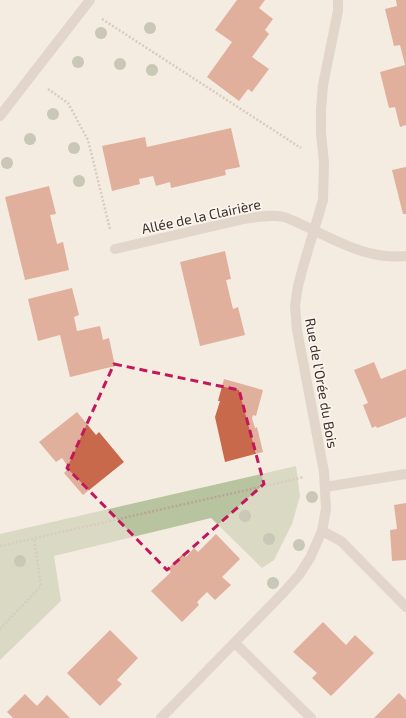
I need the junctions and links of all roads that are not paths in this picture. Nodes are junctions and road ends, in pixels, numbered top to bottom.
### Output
1 (338, 0) edge
2 (87, 4) edge
3 (0, 116) edge
4 (314, 231) junction
5 (115, 249) road end
6 (406, 256) edge
7 (406, 474) edge
8 (325, 487) junction
9 (322, 531) junction
10 (406, 607) edge
11 (235, 642) junction
12 (161, 718) edge
13 (311, 718) edge

1 - 4 street, Rue de l'Orée du Bois
2 - 3 street
4 - 5 street, Allée de la Clairière
4 - 6 street, Allée de la Clairière
4 - 8 street, Rue de l'Orée du Bois
7 - 8 street
8 - 9 street, Rue de l'Orée du Bois
9 - 10 street
9 - 11 street, Rue de l'Orée du Bois
11 - 12 street, Rue de l'Orée du Bois
11 - 13 street

